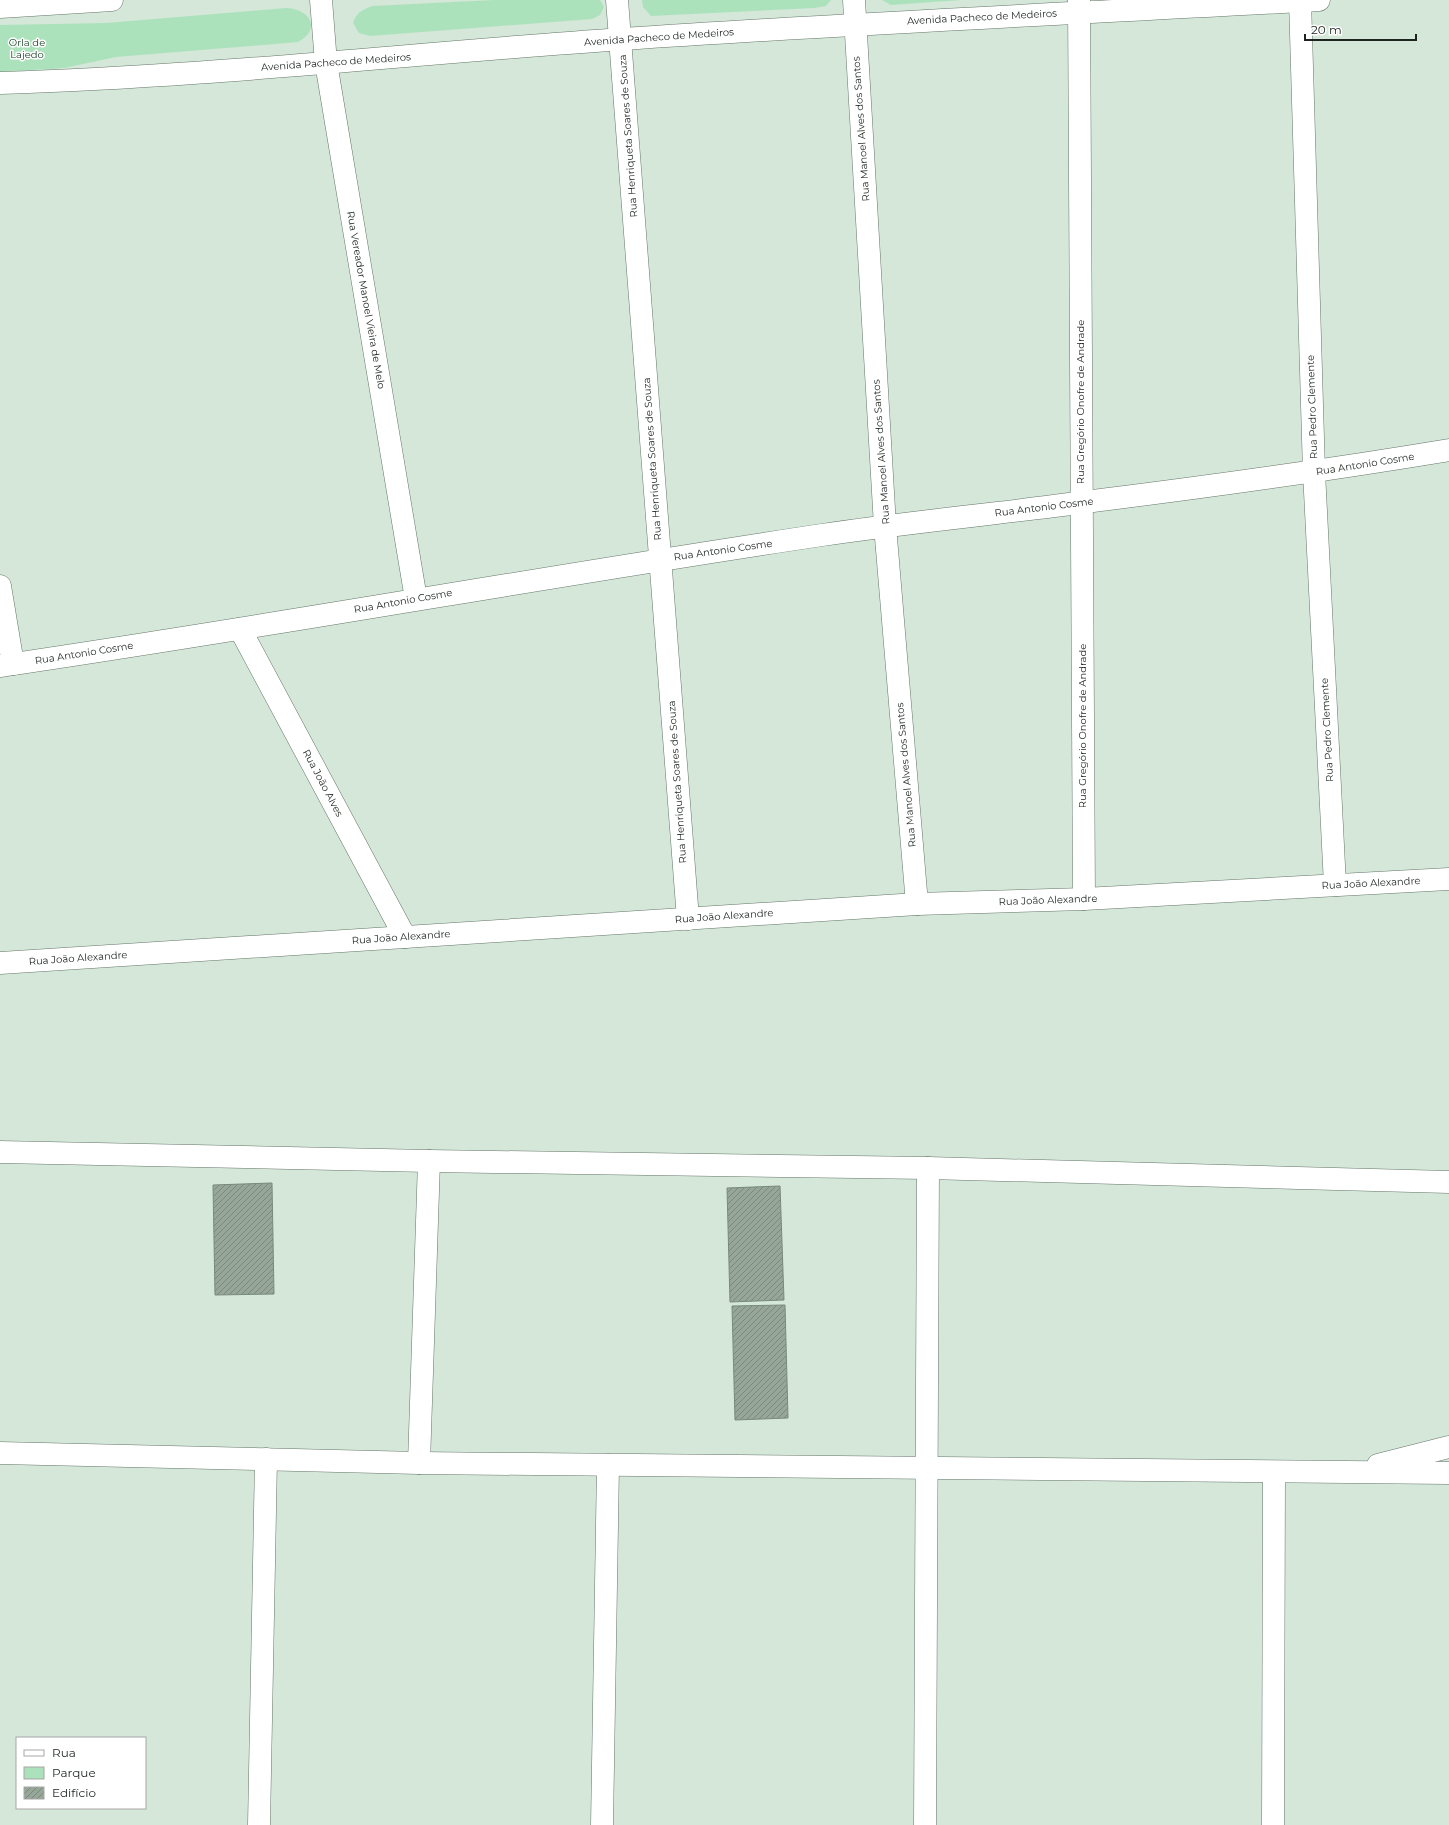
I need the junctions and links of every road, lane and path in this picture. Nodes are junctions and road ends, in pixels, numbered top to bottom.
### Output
1 (112, 0) edge
2 (321, 0) edge
3 (617, 0) edge
4 (854, 0) edge
5 (1307, 0) edge
6 (1079, 6) edge
7 (0, 7) edge
8 (855, 24) junction
9 (621, 39) junction
10 (326, 63) junction
11 (0, 84) edge
12 (1449, 450) edge
13 (1314, 472) junction
14 (1081, 503) junction
15 (886, 526) junction
16 (659, 559) junction
17 (0, 586) edge
18 (416, 599) junction
19 (240, 629) junction
20 (7, 665) edge
21 (1449, 879) edge
22 (1335, 885) junction
23 (1084, 899) junction
24 (917, 904) junction
25 (688, 919) junction
26 (405, 937) junction
27 (0, 964) edge
28 (0, 1152) edge
29 (429, 1161) junction
30 (928, 1168) junction
31 (1449, 1182) edge
32 (1449, 1447) edge
33 (0, 1453) edge
34 (266, 1459) junction
35 (419, 1463) junction
36 (608, 1465) junction
37 (926, 1468) junction
38 (1274, 1472) junction
39 (1347, 1473) junction
40 (1449, 1473) edge
41 (259, 1825) edge
42 (602, 1825) edge
43 (925, 1825) edge
44 (1273, 1825) edge

1 - 7 street
2 - 10 street, Rua Vereador Manoel Vieira de Melo
3 - 9 street, Rua Henriqueta Soares de Souza
4 - 8 street, Rua Manoel Alves dos Santos
5 - 6 street, Avenida Pacheco de Medeiros
5 - 13 street, Rua Pedro Clemente
6 - 8 street, Avenida Pacheco de Medeiros
6 - 14 street, Rua Gregório Onofre de Andrade
8 - 9 street, Avenida Pacheco de Medeiros
8 - 15 street, Rua Manoel Alves dos Santos
9 - 10 street, Avenida Pacheco de Medeiros
9 - 16 street, Rua Henriqueta Soares de Souza
10 - 11 street, Avenida Pacheco de Medeiros
10 - 18 street, Rua Vereador Manoel Vieira de Melo
12 - 13 street, Rua Antonio Cosme
13 - 14 street, Rua Antonio Cosme
13 - 22 street, Rua Pedro Clemente
14 - 15 street, Rua Antonio Cosme
14 - 23 street, Rua Gregório Onofre de Andrade
15 - 16 street, Rua Antonio Cosme
15 - 24 street, Rua Manoel Alves dos Santos
16 - 18 street, Rua Antonio Cosme
16 - 25 street, Rua Henriqueta Soares de Souza
17 - 20 street
18 - 19 street, Rua Antonio Cosme
19 - 20 street, Rua Antonio Cosme
19 - 26 street, Rua João Alves
21 - 22 street, Rua João Alexandre
22 - 23 street, Rua João Alexandre
23 - 24 street, Rua João Alexandre
24 - 25 street, Rua João Alexandre
25 - 26 street, Rua João Alexandre
26 - 27 street, Rua João Alexandre
28 - 29 street
29 - 30 street
29 - 35 street
30 - 31 street
30 - 37 street
32 - 39 street
33 - 34 street
34 - 35 street
34 - 41 street
35 - 36 street
36 - 37 street
36 - 42 street
37 - 38 street
37 - 43 street
38 - 39 street
38 - 44 street
39 - 40 street

